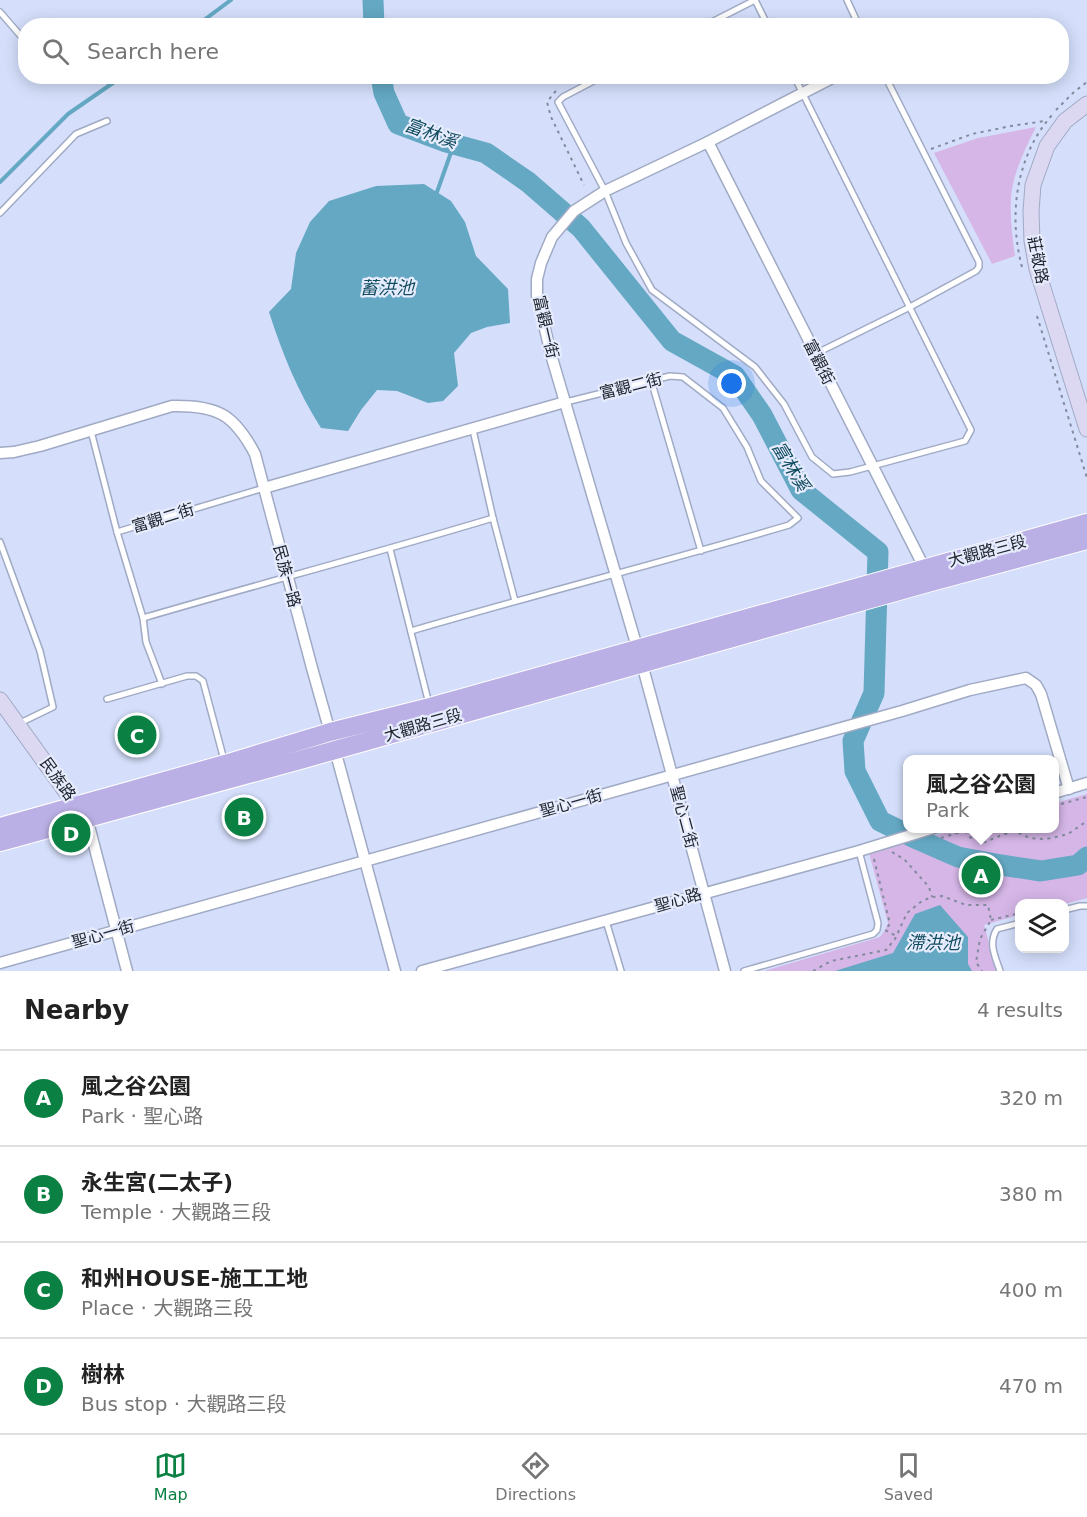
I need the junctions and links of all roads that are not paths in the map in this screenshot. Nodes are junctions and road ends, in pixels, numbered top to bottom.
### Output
1 (755, 0) edge
2 (847, 0) edge
3 (0, 12) edge
4 (720, 18) edge
5 (764, 18) edge
6 (855, 18) edge
7 (18, 33) edge
8 (588, 84) edge
9 (798, 84) edge
10 (820, 84) edge
11 (889, 84) edge
12 (802, 93) junction
13 (1087, 104) edge
14 (107, 121) dead end
15 (708, 141) junction
16 (605, 191) junction
17 (0, 213) edge
18 (910, 307) junction
19 (815, 354) junction
20 (651, 380) junction
21 (565, 402) junction
22 (1087, 429) edge
23 (474, 430) junction
24 (91, 431) junction
25 (0, 453) edge
26 (873, 466) junction
27 (264, 488) junction
28 (493, 518) junction
29 (1087, 523) edge
30 (117, 532) junction
31 (1087, 540) edge
32 (0, 542) edge
33 (390, 549) junction
34 (701, 551) junction
35 (616, 574) junction
36 (928, 575) junction
37 (287, 576) junction
38 (515, 601) junction
39 (142, 618) junction
40 (411, 631) junction
41 (640, 657) junction
42 (162, 684) junction
43 (107, 699) dead end
44 (0, 700) edge
45 (430, 707) junction
46 (18, 724) junction
47 (330, 732) junction
48 (335, 750) junction
49 (1059, 755) edge
50 (1059, 755) edge
51 (227, 772) junction
52 (673, 775) junction
53 (1087, 783) edge
54 (1069, 789) junction
55 (1059, 792) edge
56 (81, 812) junction
57 (0, 826) edge
58 (933, 834) edge
59 (0, 842) edge
60 (859, 851) junction
61 (365, 861) junction
62 (704, 893) junction
63 (1087, 906) edge
64 (1069, 909) edge
65 (606, 921) junction
66 (1015, 924) edge
67 (117, 930) junction
68 (0, 963) edge
69 (127, 971) edge
70 (395, 971) edge
71 (422, 971) edge
72 (621, 971) edge
73 (725, 971) edge
74 (744, 971) edge
75 (1000, 971) edge

1 - 4 lane
1 - 5 lane
2 - 6 lane
3 - 7 lane
8 - 16 lane
9 - 12 lane
10 - 12 street, 富觀一街
11 - 18 lane
12 - 15 street, 富觀一街
12 - 18 lane
13 - 22 street, 莊敬路
14 - 17 lane
15 - 16 street, 富觀一街
15 - 19 street, 富觀街
16 - 21 street, 富觀一街
16 - 26 lane
18 - 19 lane
18 - 26 lane
19 - 26 street, 富觀街
20 - 21 lane, 富觀二街
20 - 34 lane
20 - 34 lane, 富觀二街
21 - 23 street, 富觀二街
21 - 35 street, 富觀一街
23 - 27 street, 富觀二街
23 - 28 lane
24 - 25 street, 民族一路
24 - 27 street, 民族一路
24 - 30 lane
26 - 36 street, 富觀街
27 - 30 lane, 富觀二街
27 - 37 street, 民族一路
28 - 33 lane
28 - 38 lane
29 - 36 main road, 大觀路三段
30 - 39 lane
31 - 36 main road, 大觀路三段
32 - 46 lane
33 - 37 lane
33 - 40 lane
34 - 35 lane, 富觀二街
35 - 38 lane, 富觀二街
35 - 41 street, 富觀一街
36 - 41 main road, 大觀路三段
37 - 39 lane
37 - 47 street, 民族一路
38 - 40 lane, 富觀二街
39 - 42 lane
40 - 45 lane
41 - 45 main road, 大觀路三段
41 - 48 main road, 大觀路三段
41 - 52 street, 聖心二街
42 - 43 lane
42 - 51 lane
44 - 46 street, 民族路
45 - 47 main road, 大觀路三段
46 - 56 street, 民族路
47 - 48 street, 民族一路
47 - 51 main road, 大觀路三段
48 - 51 main road, 大觀路三段
48 - 61 street, 民族一路
49 - 52 street, 聖心一街
50 - 54 street, 聖心一街
51 - 56 main road, 大觀路三段
52 - 61 street, 聖心一街
52 - 62 street, 聖心二街
53 - 54 street
54 - 55 street
56 - 57 main road, 大觀路三段
56 - 59 main road, 大觀路三段
56 - 67 street, 民族路
58 - 60 street, 聖心路
60 - 62 street, 聖心路
60 - 74 lane
61 - 67 street, 聖心一街
61 - 70 street, 民族一路
62 - 65 street, 聖心路
62 - 73 street, 聖心二街
63 - 64 lane
65 - 71 street, 聖心路
65 - 72 lane
66 - 75 lane
67 - 68 street, 聖心一街
67 - 69 street, 民族路

